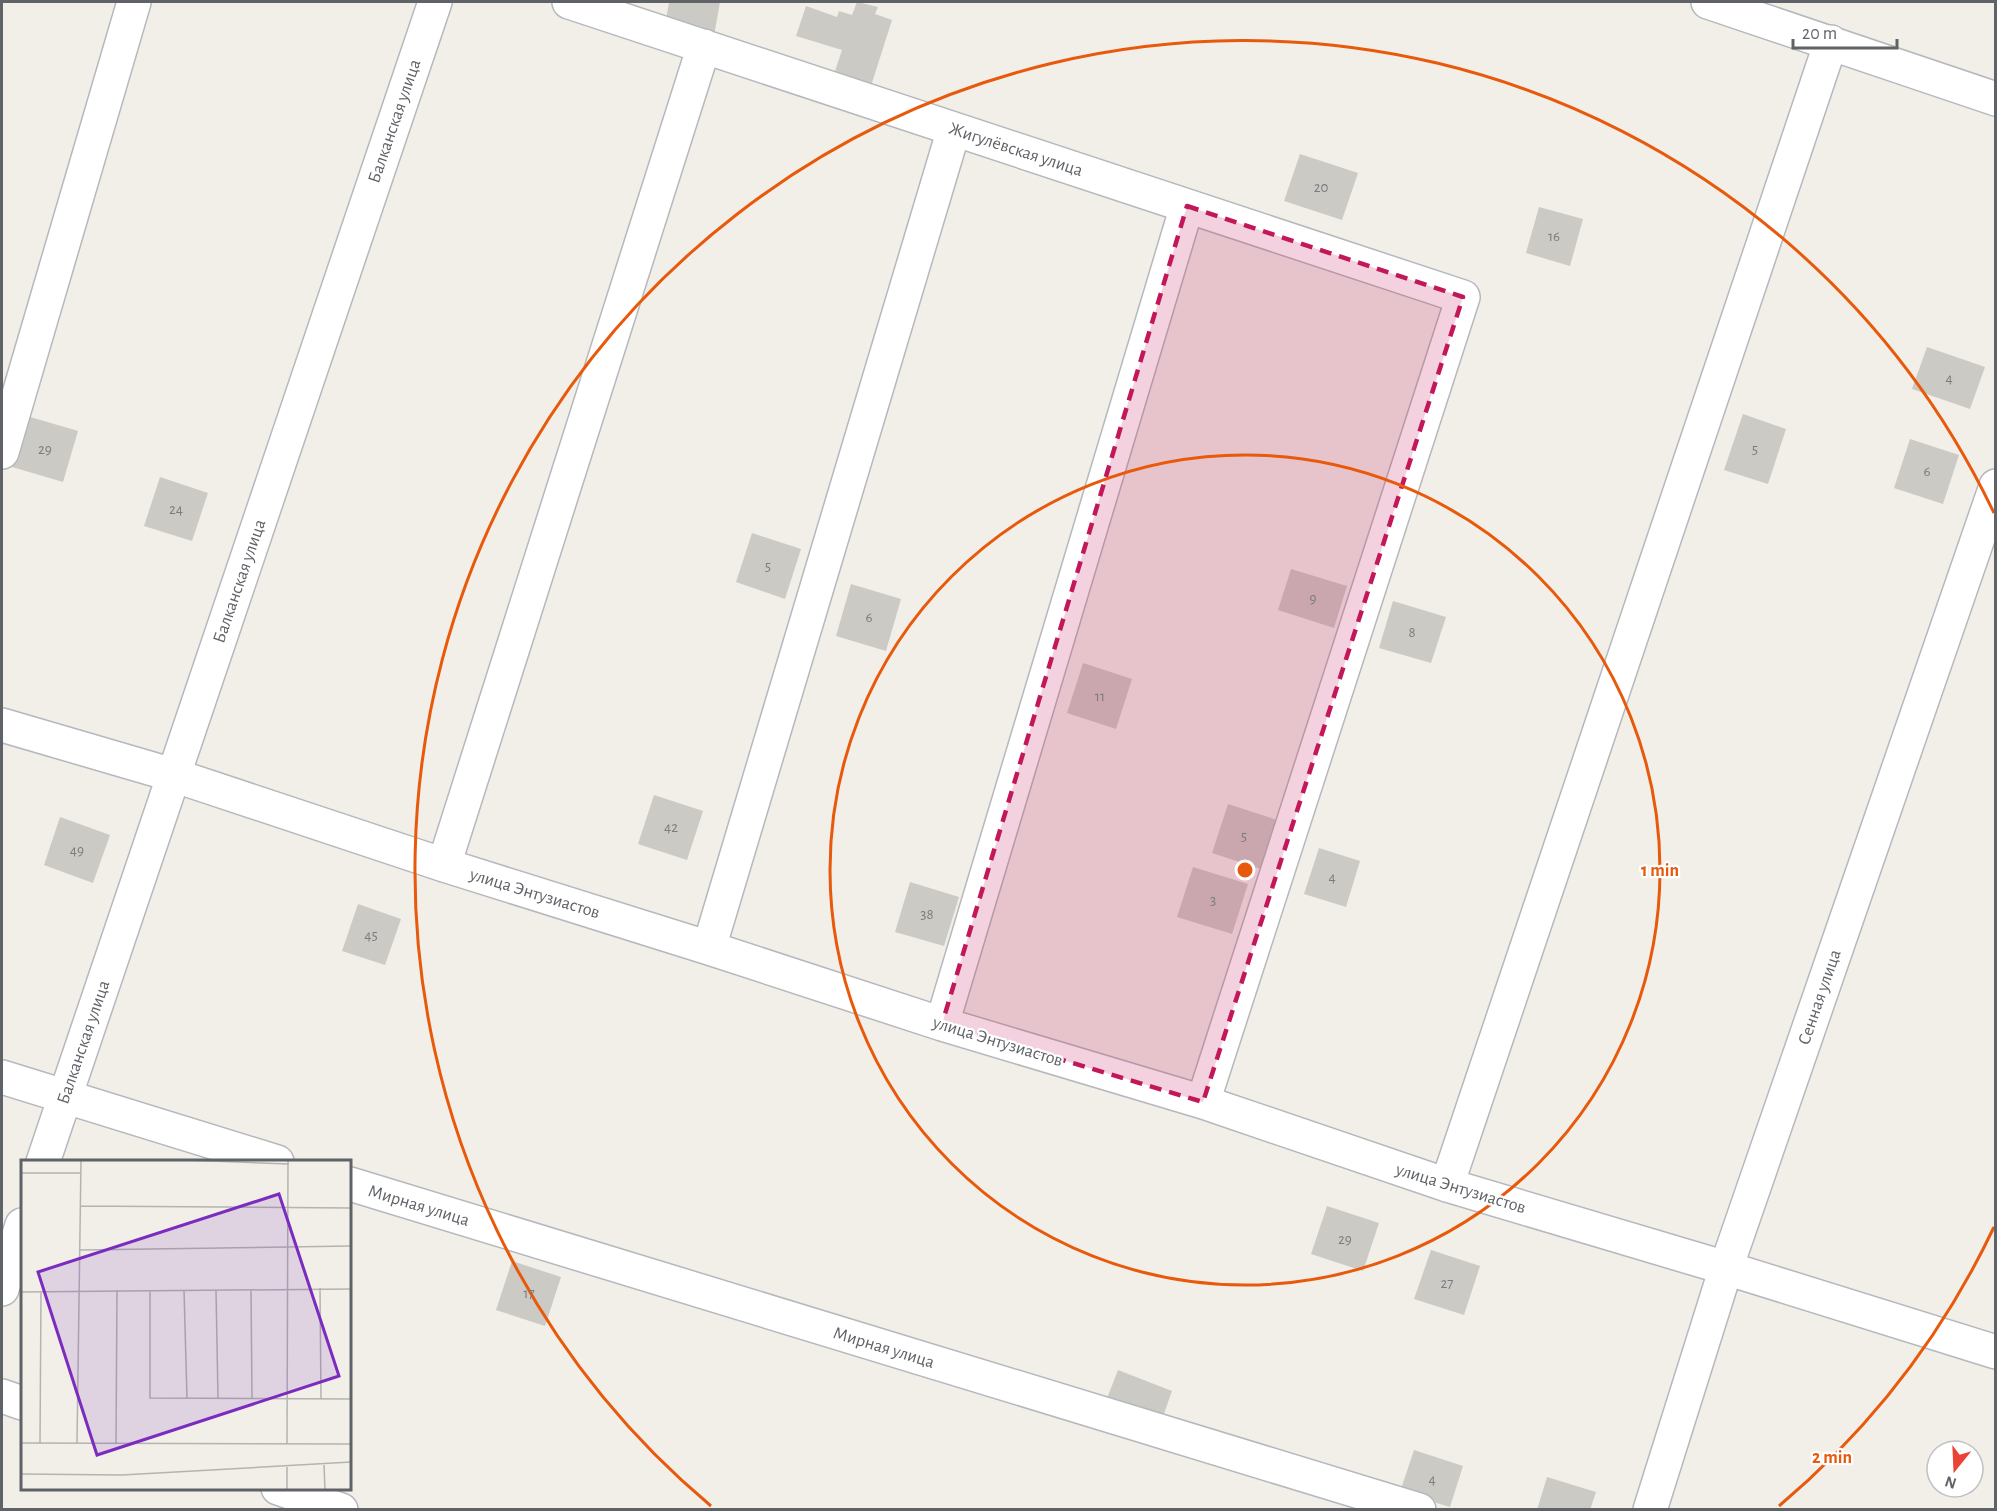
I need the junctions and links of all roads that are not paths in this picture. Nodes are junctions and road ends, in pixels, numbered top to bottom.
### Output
1 (135, 2) edge
2 (435, 2) edge
3 (569, 2) edge
4 (1708, 2) edge
5 (1831, 42) junction
6 (704, 46) junction
7 (1995, 99) edge
8 (954, 129) junction
9 (1187, 206) junction
10 (2, 452) edge
11 (1995, 486) edge
12 (2, 725) edge
13 (173, 774) junction
14 (444, 865) junction
15 (710, 948) junction
16 (942, 1024) junction
17 (2, 1077) edge
18 (65, 1097) junction
19 (1203, 1102) junction
20 (43, 1160) edge
21 (274, 1160) edge
22 (351, 1184) edge
23 (1447, 1185) junction
24 (21, 1228) edge
25 (1726, 1268) junction
26 (2, 1288) edge
27 (1995, 1352) edge
28 (2, 1396) edge
29 (21, 1403) edge
30 (284, 1490) edge
31 (341, 1509) edge
32 (1419, 1509) edge
33 (1650, 1509) edge

1 - 10 street
2 - 13 street, Балканская улица
3 - 6 street, Жигулёвская улица
4 - 5 street
5 - 7 street
5 - 23 street
6 - 8 street, Жигулёвская улица
6 - 14 street
8 - 9 street, Жигулёвская улица
8 - 15 street
9 - 16 street
9 - 19 street, Жигулёвская улица
11 - 25 street, Сенная улица
12 - 13 street, улица Энтузиастов
13 - 14 street, улица Энтузиастов
13 - 18 street, Балканская улица
14 - 15 street, улица Энтузиастов
15 - 16 street, улица Энтузиастов
16 - 19 street, улица Энтузиастов
17 - 18 street
18 - 20 street, Балканская улица
18 - 21 street
19 - 23 street, улица Энтузиастов
22 - 32 street, Мирная улица
23 - 25 street, улица Энтузиастов
24 - 26 street
25 - 27 street, улица Энтузиастов
25 - 33 street, Сенная улица
28 - 29 street
30 - 31 street

